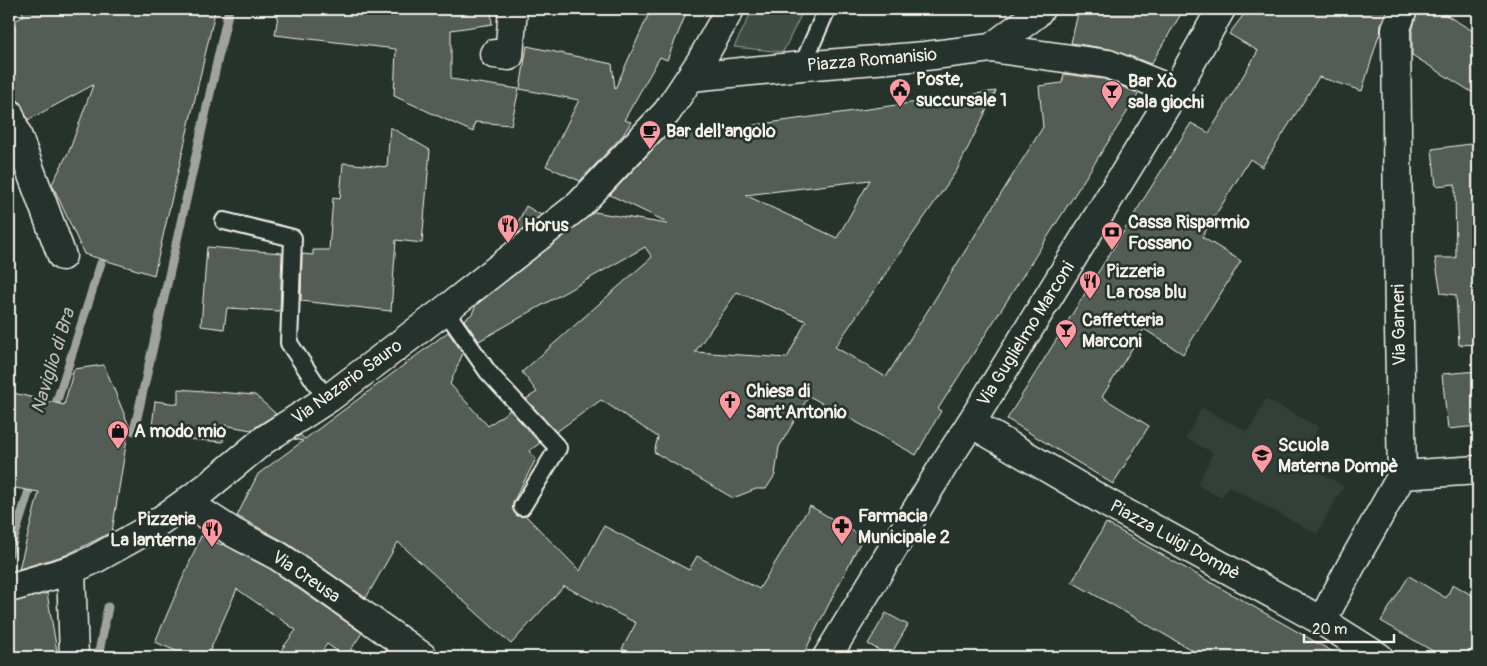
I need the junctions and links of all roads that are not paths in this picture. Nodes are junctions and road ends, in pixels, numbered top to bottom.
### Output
1 (513, 9) edge
2 (730, 9) edge
3 (827, 9) edge
4 (1040, 9) edge
5 (1221, 9) edge
6 (1403, 9) edge
7 (991, 48) junction
8 (494, 54) dead end
9 (802, 66) junction
10 (691, 77) junction
11 (1176, 91) junction
12 (9, 113) edge
13 (224, 221) dead end
14 (62, 256) dead end
15 (445, 310) junction
16 (329, 398) junction
17 (971, 423) junction
18 (1478, 470) edge
19 (1402, 475) junction
20 (186, 502) junction
21 (522, 507) dead end
22 (71, 570) junction
23 (9, 588) edge
24 (1322, 622) junction
25 (830, 656) edge
26 (74, 657) edge
27 (423, 657) edge
28 (1380, 657) edge

1 - 8 street
2 - 10 street
3 - 9 lane
4 - 7 street
5 - 11 street, Via Guglielmo Marconi
6 - 19 street, Via Garneri
7 - 9 street, Piazza Romanisio
7 - 11 street, Piazza Romanisio
9 - 10 street, Piazza Romanisio
10 - 15 street, Via Nazario Sauro
11 - 17 street, Via Guglielmo Marconi
12 - 14 street
13 - 16 lane
15 - 16 street, Via Nazario Sauro
15 - 21 lane
16 - 20 street, Via Nazario Sauro
17 - 24 street, Piazza Luigi Dompè
17 - 25 street, Via Guglielmo Marconi
18 - 19 street
19 - 24 street
20 - 22 street, Via Nazario Sauro
20 - 27 street, Via Creusa
22 - 23 street, Via Nazario Sauro
22 - 26 street
24 - 28 street, Piazza Luigi Dompè

